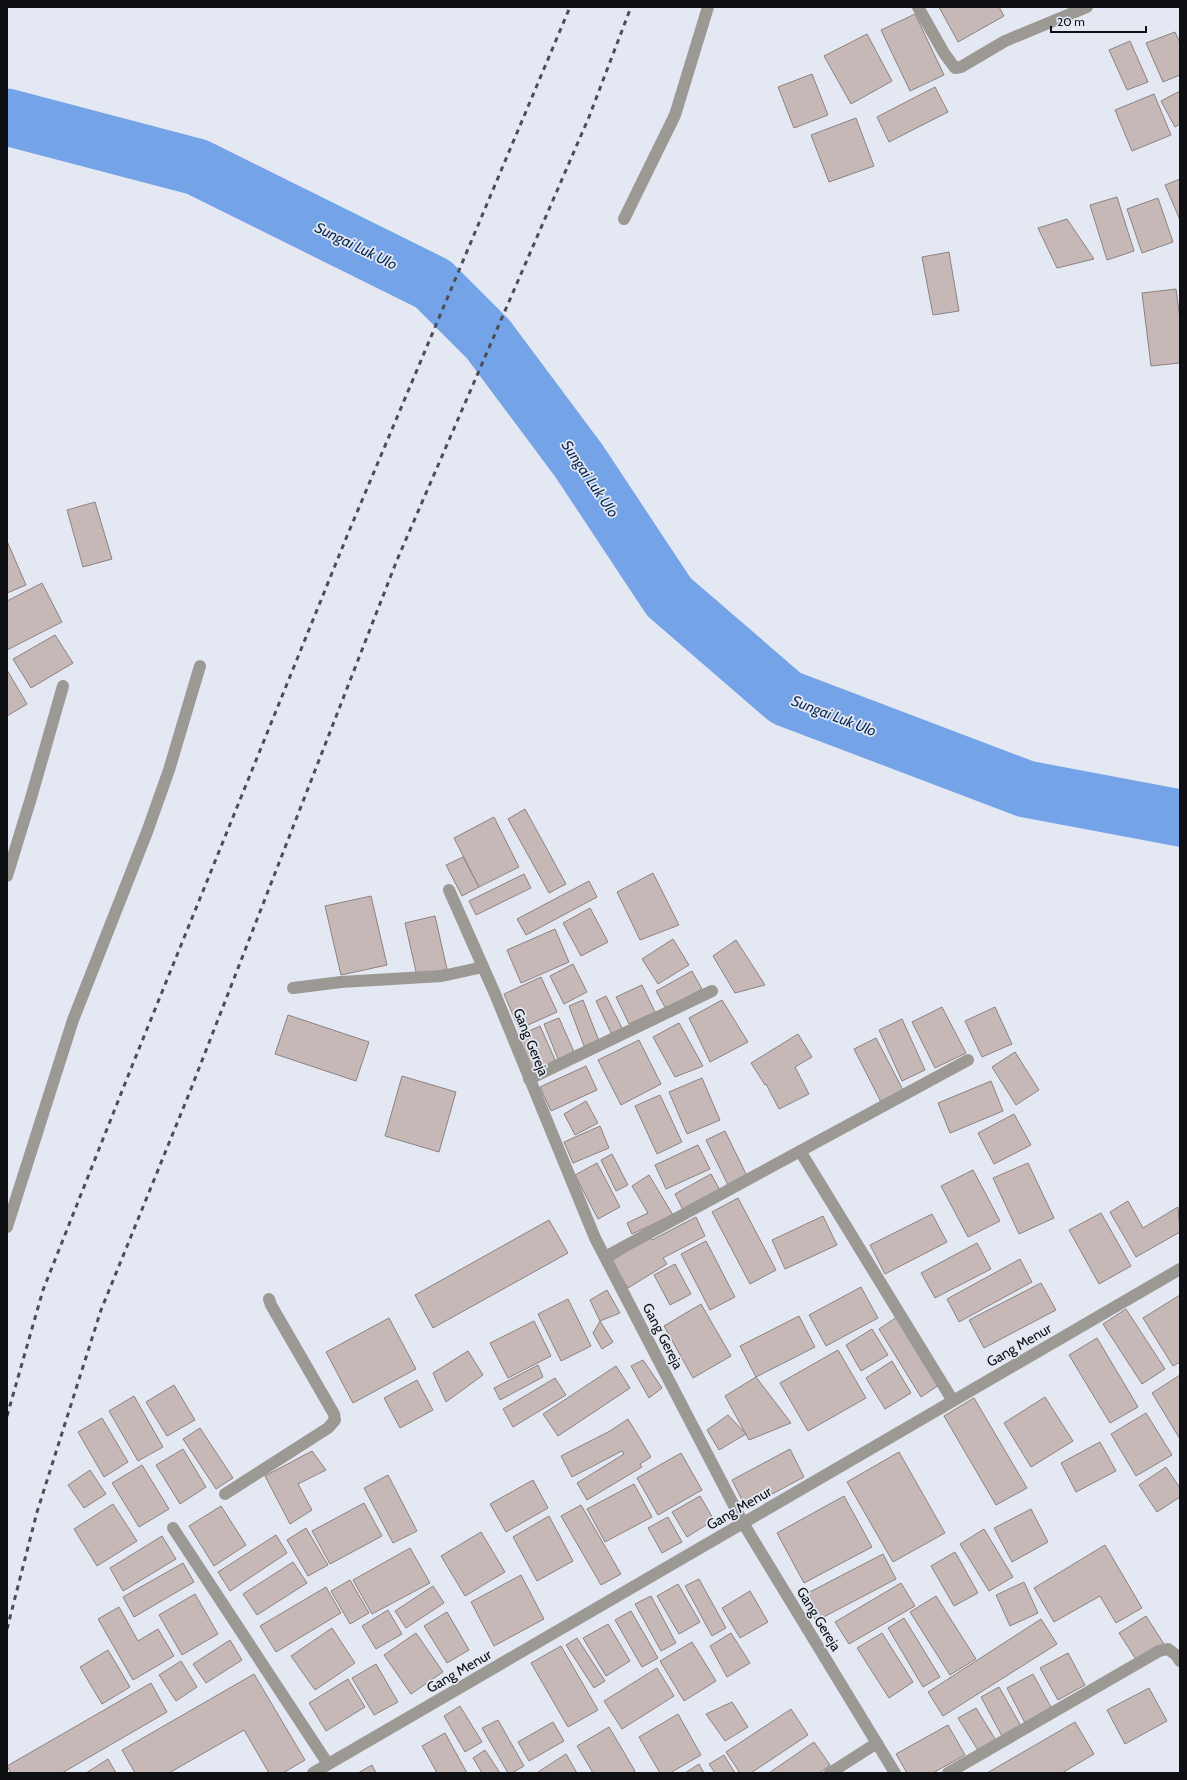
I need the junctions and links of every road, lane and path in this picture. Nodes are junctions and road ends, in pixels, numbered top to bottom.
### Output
1 (708, 7) edge
2 (918, 7) edge
3 (1087, 7) edge
4 (624, 219) dead end
5 (200, 666) dead end
6 (62, 686) dead end
7 (7, 876) edge
8 (449, 890) dead end
9 (483, 967) junction
10 (293, 988) dead end
11 (712, 991) dead end
12 (968, 1060) dead end
13 (529, 1079) junction
14 (800, 1151) junction
15 (7, 1226) edge
16 (605, 1257) junction
17 (1180, 1269) edge
18 (269, 1299) dead end
19 (953, 1401) junction
20 (225, 1494) dead end
21 (743, 1523) junction
22 (173, 1528) dead end
23 (1180, 1661) edge
24 (877, 1743) junction
25 (328, 1764) junction
26 (313, 1773) edge
27 (830, 1773) edge
28 (895, 1773) edge
29 (948, 1773) edge

1 - 4 street
2 - 3 street
5 - 15 street
6 - 7 street
8 - 9 street, Gang Gereja
9 - 10 street
9 - 13 street, Gang Gereja
11 - 13 street
12 - 14 street
13 - 16 street, Gang Gereja
14 - 16 street
14 - 19 street
16 - 21 street, Gang Gereja
17 - 19 street, Gang Menur
18 - 20 street
19 - 21 street, Gang Menur
21 - 24 street, Gang Gereja
21 - 25 street, Gang Menur
22 - 25 street
23 - 29 street
24 - 27 street
24 - 28 street, Gang Gereja
25 - 26 street, Gang Menur

